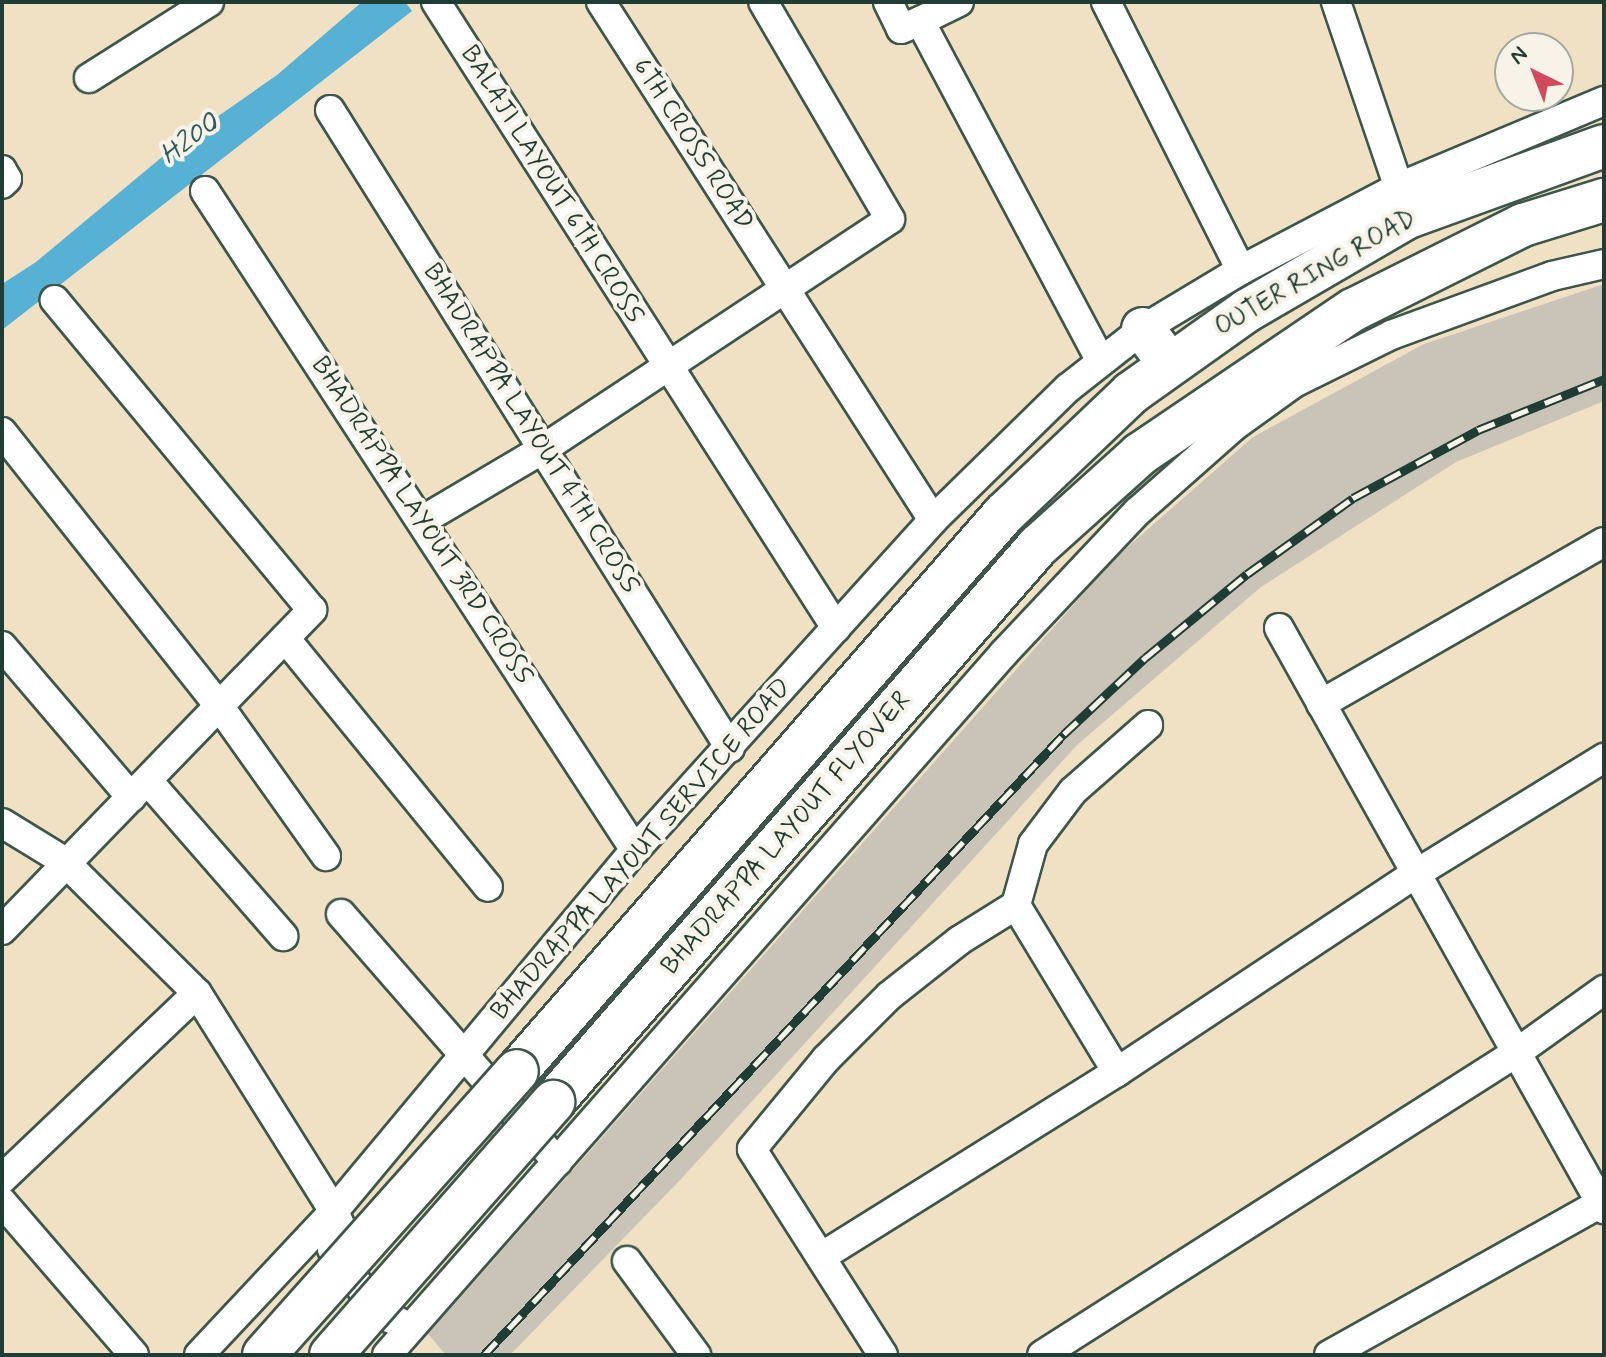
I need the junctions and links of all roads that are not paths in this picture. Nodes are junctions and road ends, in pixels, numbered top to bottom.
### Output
1 (209, 2) edge
2 (601, 2) edge
3 (763, 2) edge
4 (888, 2) edge
5 (959, 2) edge
6 (1106, 2) edge
7 (1336, 2) edge
8 (438, 5) edge
9 (920, 21) junction
10 (89, 78) dead end
11 (1604, 101) edge
12 (330, 110) dead end
13 (1604, 146) edge
14 (2, 170) edge
15 (2, 184) edge
16 (205, 191) dead end
17 (1604, 200) edge
18 (1404, 202) junction
19 (1604, 264) edge
20 (1241, 270) junction
21 (784, 288) junction
22 (55, 300) dead end
23 (1143, 329) junction
24 (1101, 361) junction
25 (1169, 363) junction
26 (665, 368) junction
27 (1288, 369) junction
28 (2, 432) edge
29 (543, 449) junction
30 (933, 520) junction
31 (421, 521) junction
32 (1604, 542) edge
33 (836, 628) junction
34 (1279, 628) dead end
35 (285, 638) junction
36 (2, 646) edge
37 (1321, 704) junction
38 (220, 707) junction
39 (1148, 725) dead end
40 (730, 748) junction
41 (1604, 758) edge
42 (140, 789) junction
43 (2, 823) edge
44 (635, 850) junction
45 (326, 856) dead end
46 (64, 861) junction
47 (1417, 873) junction
48 (488, 887) dead end
49 (1016, 905) junction
50 (341, 914) dead end
51 (2, 930) edge
52 (283, 936) dead end
53 (1604, 990) edge
54 (197, 993) junction
55 (1519, 1051) junction
56 (461, 1058) junction
57 (1117, 1072) junction
58 (557, 1162) junction
59 (2, 1179) edge
60 (2, 1202) edge
61 (1603, 1204) edge
62 (337, 1218) junction
63 (821, 1257) junction
64 (627, 1261) dead end
65 (398, 1343) edge
66 (134, 1355) edge
67 (199, 1355) edge
68 (264, 1355) edge
69 (331, 1355) edge
70 (696, 1355) edge
71 (883, 1355) edge
72 (1042, 1355) edge
73 (1329, 1355) edge

1 - 10 street
2 - 21 street, 6TH CROSS ROAD
3 - 21 street
4 - 9 street
5 - 9 street
6 - 20 street
7 - 18 street
8 - 26 street, BALAJI LAYOUT 6TH CROSS
9 - 24 street
11 - 18 street, BHADRAPPA LAYOUT SERVICE ROAD
12 - 29 street, BHADRAPPA LAYOUT 4TH CROSS
13 - 18 highway, OUTER RING ROAD
14 - 15 street
16 - 31 street, BHADRAPPA LAYOUT 3RD CROSS
17 - 27 highway, OUTER RING ROAD
18 - 20 street, BHADRAPPA LAYOUT SERVICE ROAD
18 - 25 highway, OUTER RING ROAD
19 - 27 street
20 - 23 street, BHADRAPPA LAYOUT SERVICE ROAD
21 - 26 street
21 - 30 street, 6TH CROSS ROAD
22 - 35 street
23 - 24 street, BHADRAPPA LAYOUT SERVICE ROAD
23 - 25 highway
24 - 30 street, BHADRAPPA LAYOUT SERVICE ROAD
25 - 68 highway, BHADRAPPA LAYOUT FLYOVER, bridge
26 - 29 street
26 - 33 street, BALAJI LAYOUT 6TH CROSS
27 - 58 street
27 - 69 highway, BHADRAPPA LAYOUT FLYOVER, bridge
28 - 38 street
29 - 31 street
29 - 40 street, BHADRAPPA LAYOUT 4TH CROSS
30 - 33 street, BHADRAPPA LAYOUT SERVICE ROAD
31 - 44 street, BHADRAPPA LAYOUT 3RD CROSS
32 - 37 street
33 - 40 street, BHADRAPPA LAYOUT SERVICE ROAD
34 - 37 street
35 - 38 street
35 - 48 street
36 - 42 street
37 - 47 street
38 - 42 street
38 - 45 street
39 - 49 street
40 - 44 street, BHADRAPPA LAYOUT SERVICE ROAD
41 - 47 street
42 - 46 street
42 - 52 street
43 - 46 street
44 - 56 street, BHADRAPPA LAYOUT SERVICE ROAD
46 - 51 street
46 - 54 street
47 - 55 street
47 - 57 street
49 - 57 street
49 - 63 street
50 - 56 street
53 - 55 street
54 - 59 street
54 - 62 street
55 - 61 street
55 - 72 street
56 - 58 street
56 - 62 street, BHADRAPPA LAYOUT SERVICE ROAD
57 - 63 street
58 - 65 street
60 - 66 street
61 - 73 street
62 - 65 street
62 - 67 street, BHADRAPPA LAYOUT SERVICE ROAD
63 - 71 street
64 - 70 street

